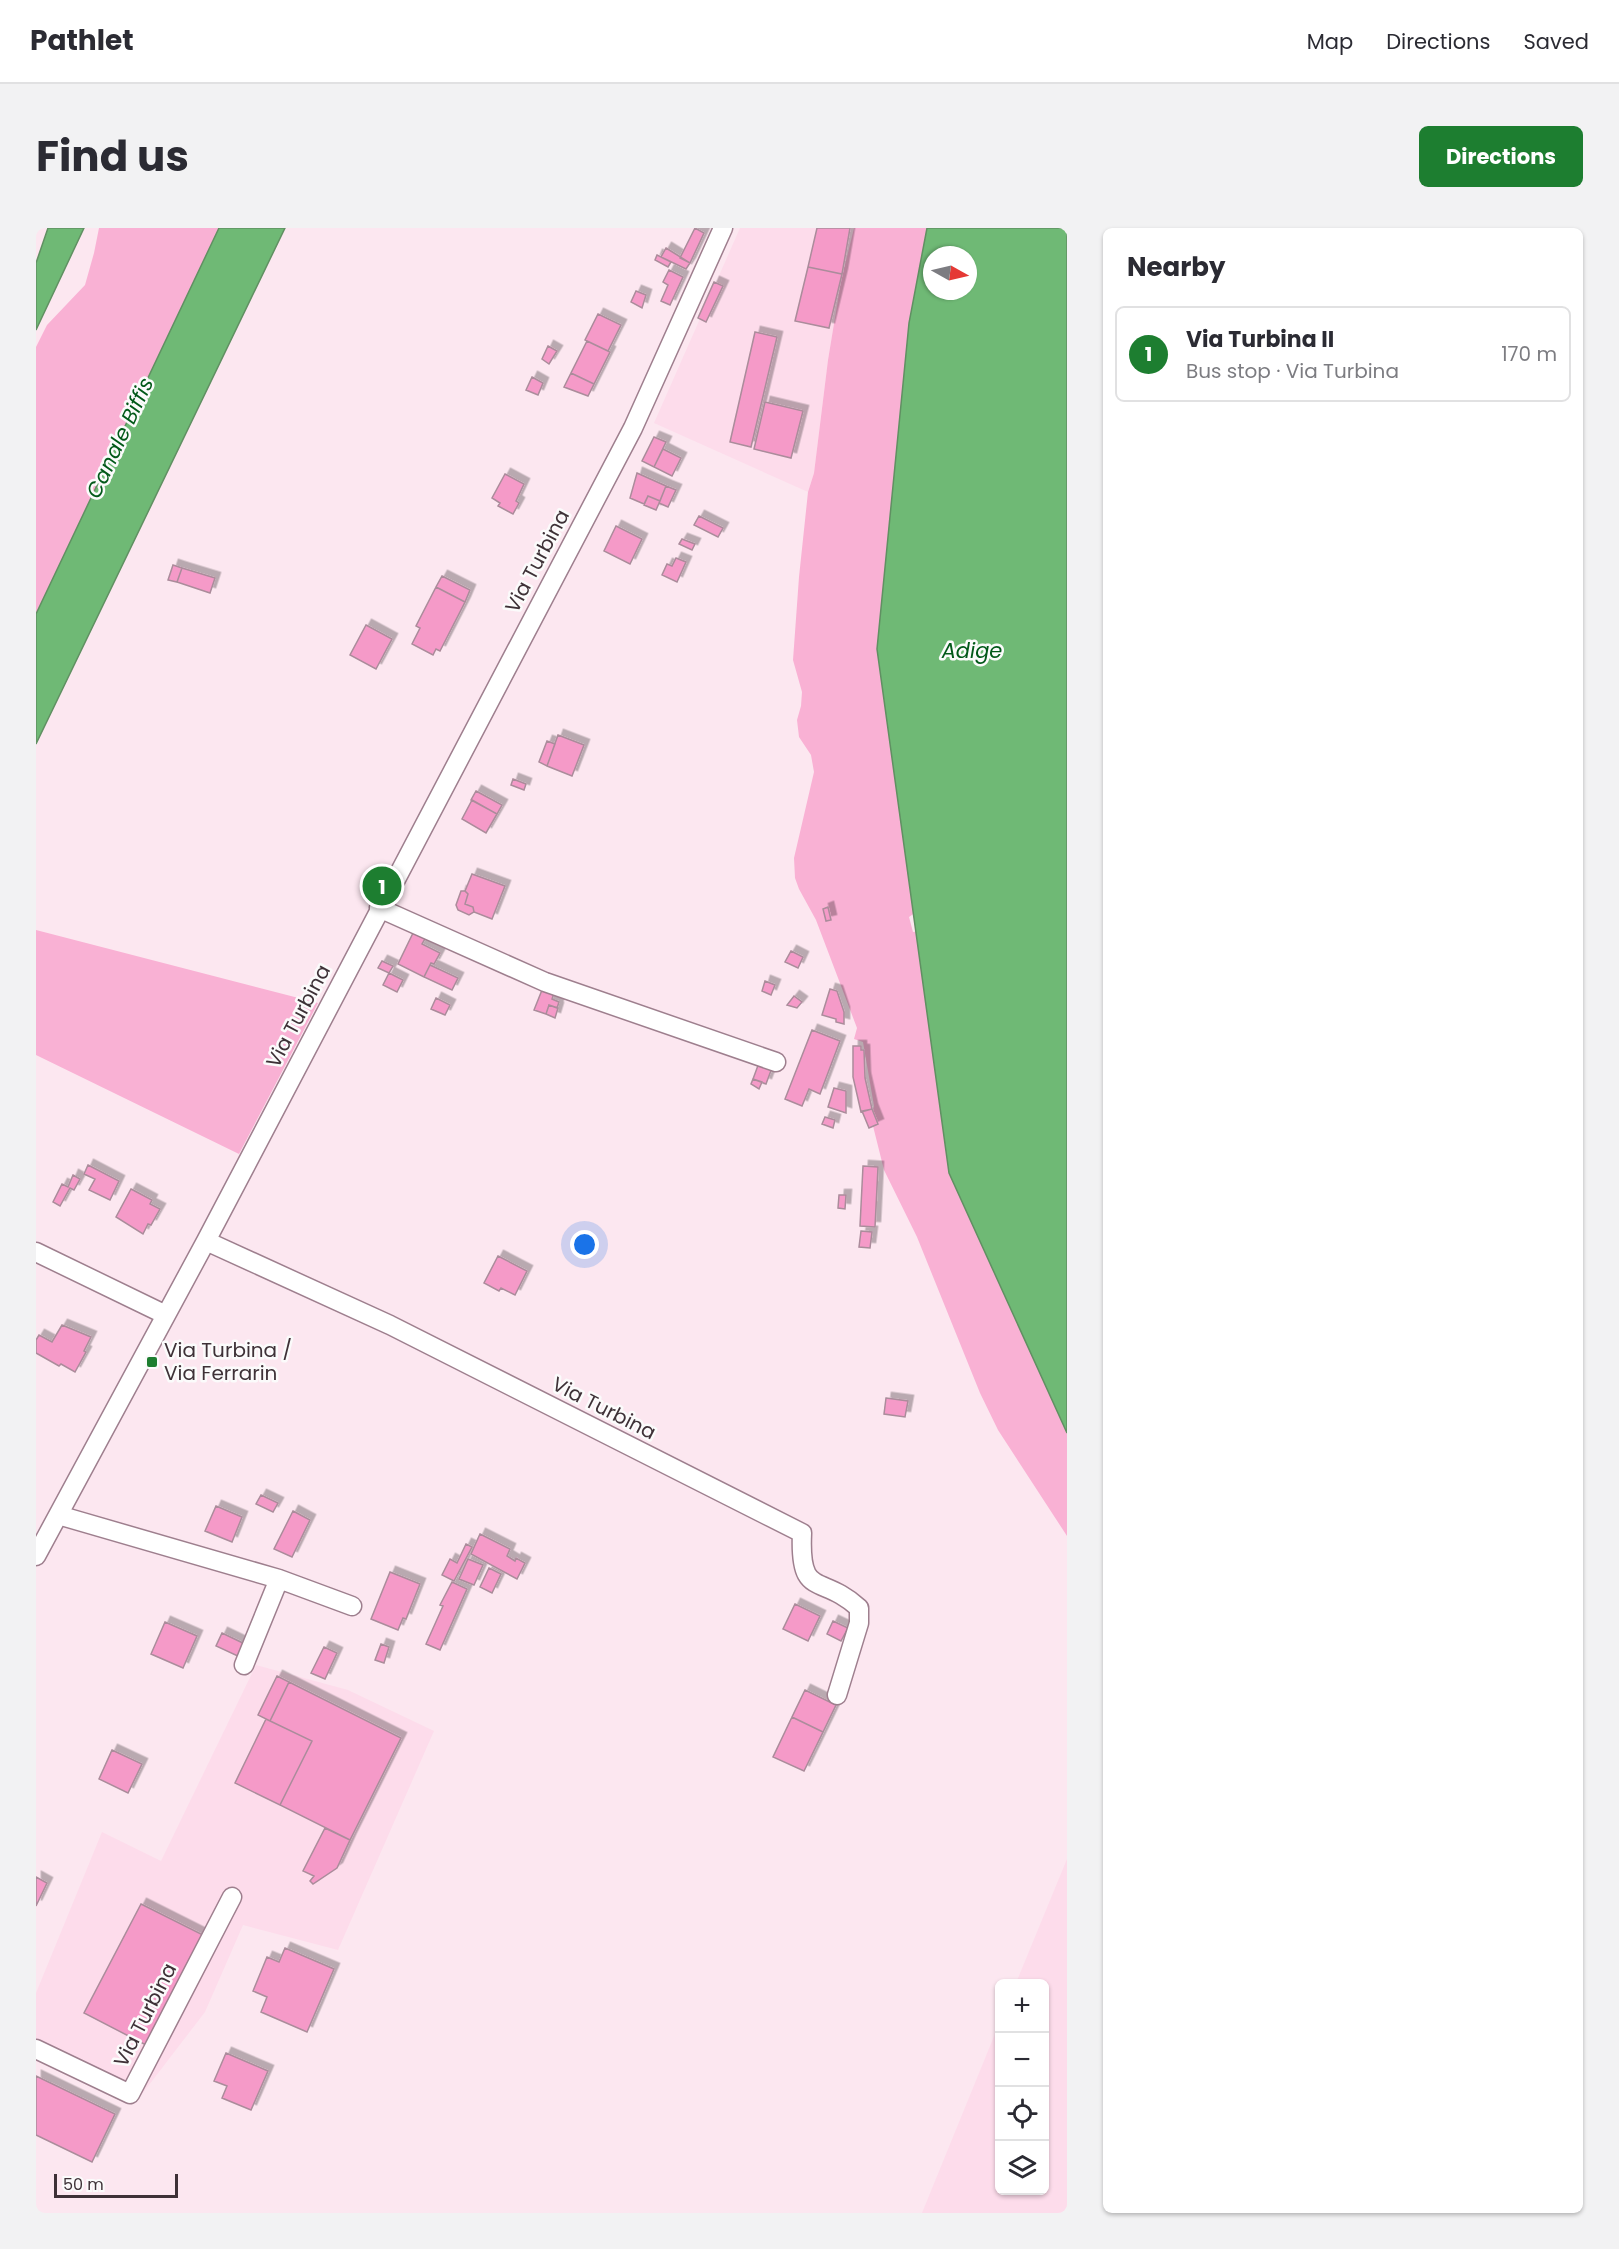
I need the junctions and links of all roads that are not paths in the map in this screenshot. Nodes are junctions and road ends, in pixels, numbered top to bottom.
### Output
1 (723, 228) edge
2 (379, 908) junction
3 (776, 1062) dead end
4 (206, 1241) junction
5 (36, 1252) edge
6 (166, 1315) junction
7 (58, 1515) junction
8 (36, 1556) edge
9 (279, 1579) junction
10 (352, 1606) dead end
11 (244, 1665) dead end
12 (837, 1695) dead end
13 (232, 1897) dead end
14 (36, 2049) edge

1 - 2 street, Via Turbina
2 - 3 street
2 - 4 street, Via Turbina
4 - 6 street, Via Turbina
4 - 12 street, Via Turbina
5 - 6 street
6 - 7 street, Via Turbina
7 - 8 street, Via Turbina
7 - 9 street
9 - 10 street
9 - 11 street
13 - 14 street, Via Turbina

